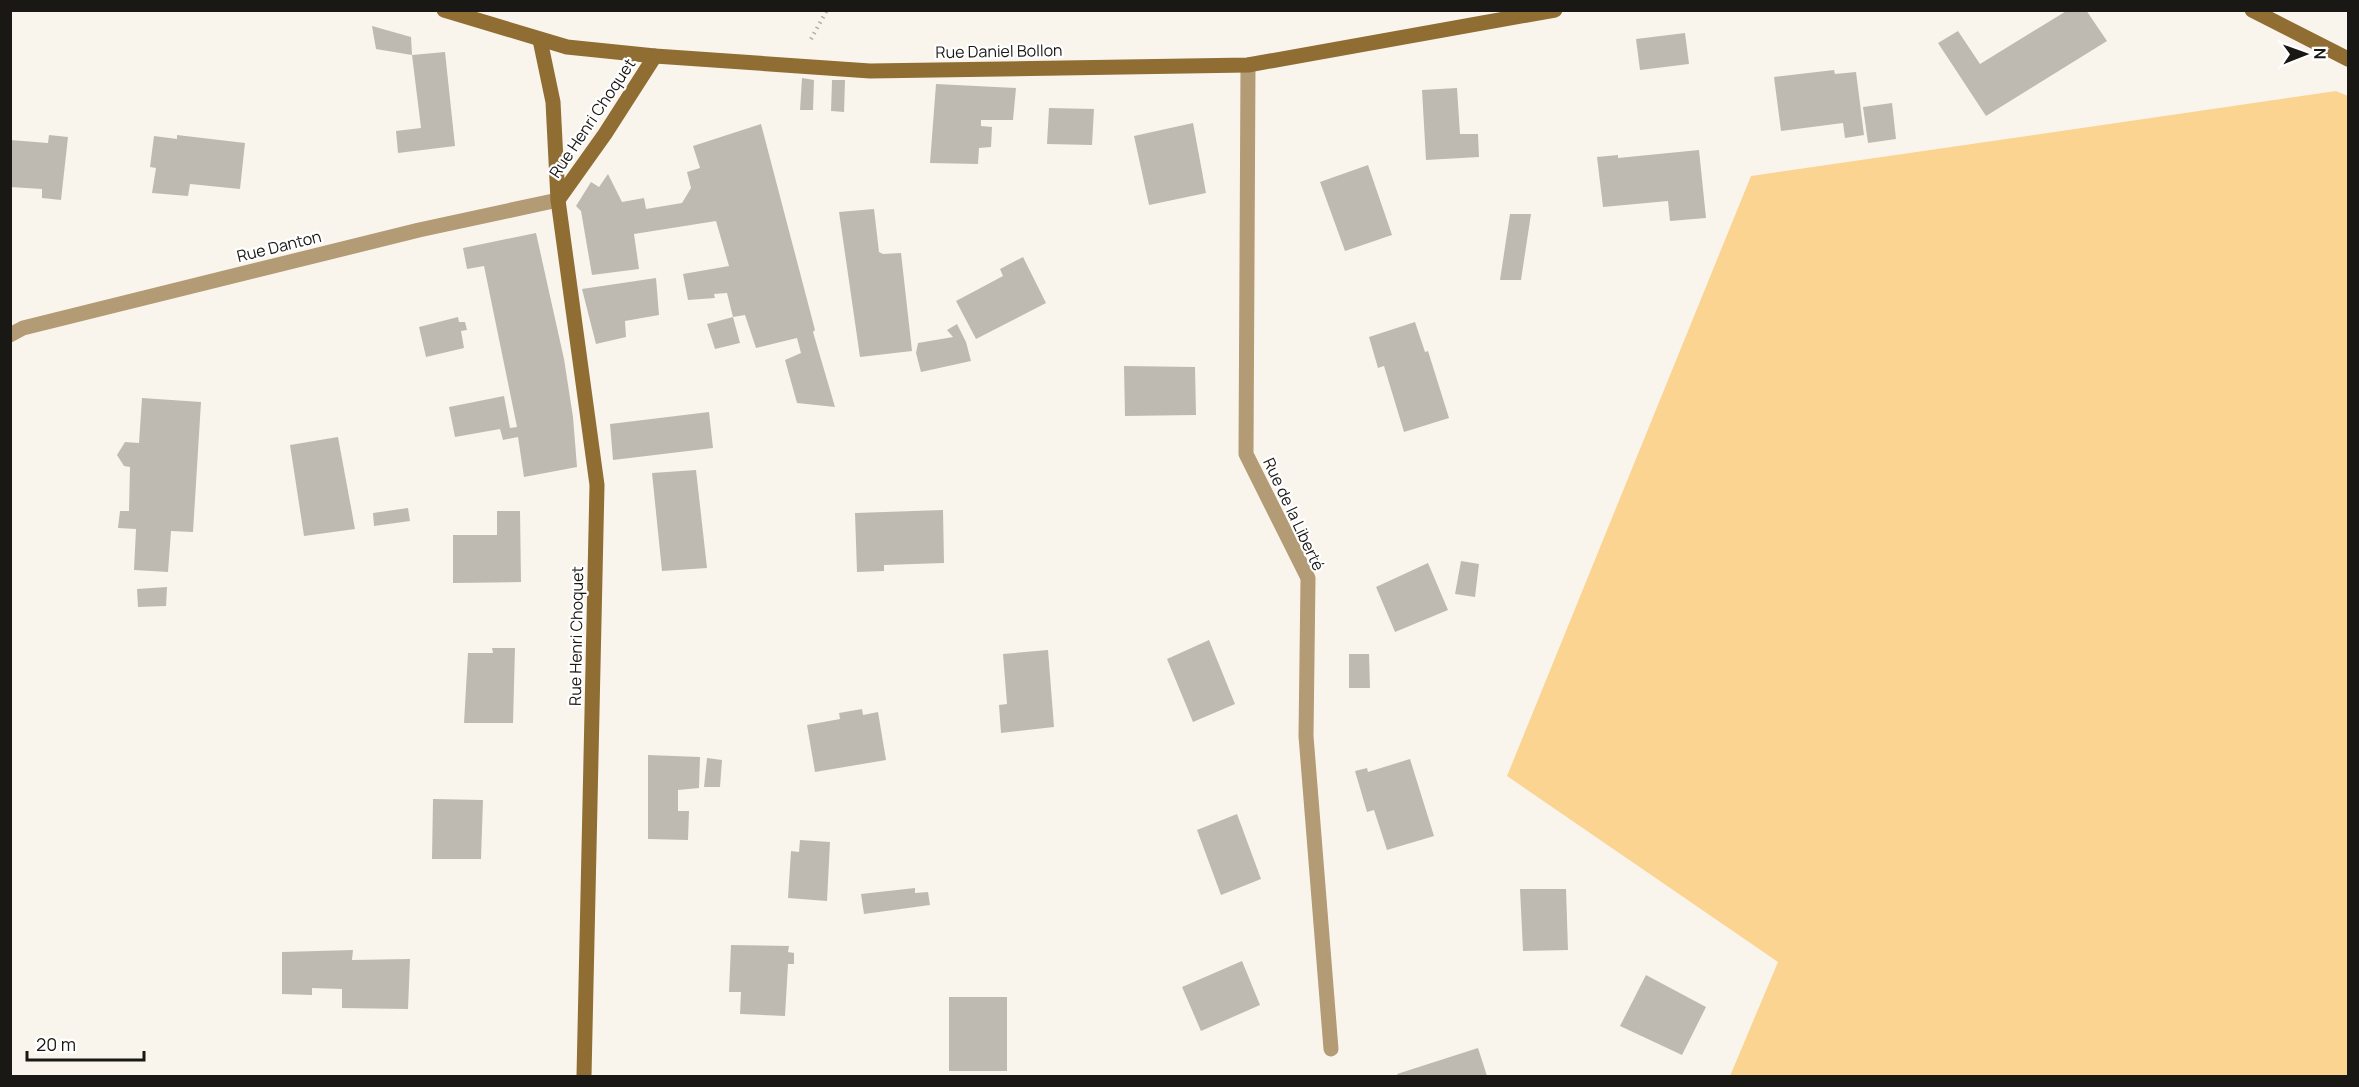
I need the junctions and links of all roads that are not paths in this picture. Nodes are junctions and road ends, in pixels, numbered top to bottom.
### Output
1 (444, 10) edge
2 (1555, 10) edge
3 (2252, 10) edge
4 (540, 40) junction
5 (655, 56) junction
6 (2349, 59) edge
7 (1248, 65) junction
8 (558, 200) junction
9 (10, 335) edge
10 (1331, 1049) dead end
11 (584, 1077) edge

1 - 4 street, Rue Daniel Bollon
2 - 7 street, Rue Daniel Bollon
3 - 6 street
4 - 5 street, Rue Daniel Bollon
4 - 8 street, Rue Henri Choquet
5 - 7 street, Rue Daniel Bollon
5 - 8 street, Rue Henri Choquet
7 - 10 street, Rue de la Liberté
8 - 9 street, Rue Danton
8 - 11 street, Rue Henri Choquet

